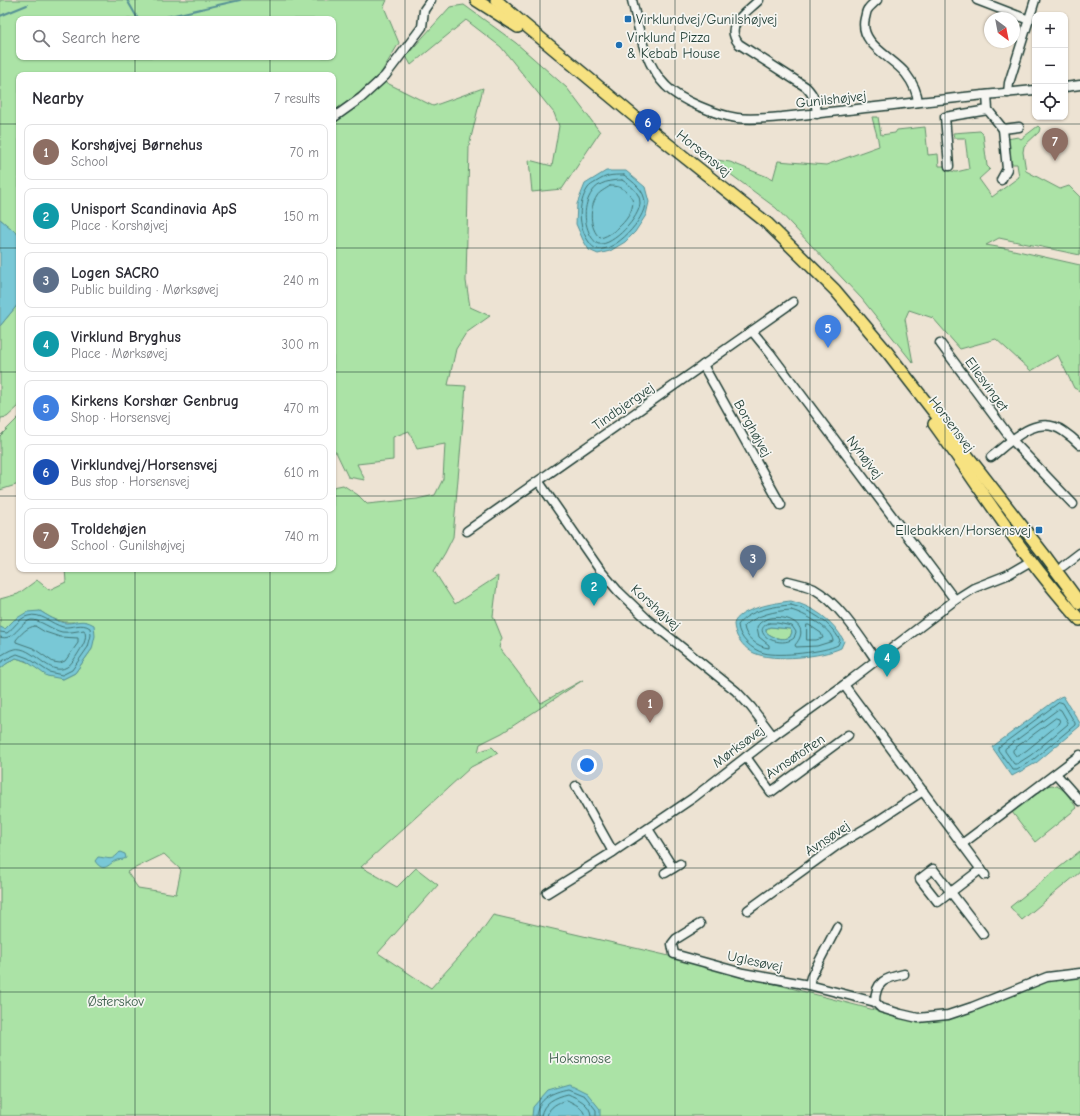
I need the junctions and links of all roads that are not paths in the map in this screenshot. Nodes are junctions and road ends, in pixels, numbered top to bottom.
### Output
1 (431, 0) edge
2 (476, 0) edge
3 (489, 0) edge
4 (496, 0) edge
5 (632, 0) edge
6 (759, 0) edge
7 (877, 0) edge
8 (978, 0) edge
9 (1035, 0) edge
10 (510, 13) junction
11 (1029, 20) junction
12 (556, 51) junction
13 (1080, 85) edge
14 (1068, 87) edge
15 (1032, 90) edge
16 (1008, 93) junction
17 (987, 95) junction
18 (918, 102) junction
19 (988, 110) junction
20 (817, 114) junction
21 (336, 116) edge
22 (1019, 127) dead end
23 (1003, 129) junction
24 (949, 166) dead end
25 (1001, 180) dead end
26 (794, 251) junction
27 (793, 302) dead end
28 (752, 331) junction
29 (940, 343) dead end
30 (703, 365) junction
31 (1012, 440) junction
32 (1080, 445) edge
33 (991, 457) dead end
34 (539, 482) junction
35 (781, 504) dead end
36 (1073, 504) dead end
37 (1009, 510) junction
38 (467, 531) dead end
39 (1080, 552) edge
40 (1031, 561) junction
41 (1063, 566) joint
42 (788, 581) dead end
43 (956, 600) junction
44 (1080, 603) edge
45 (1080, 620) edge
46 (876, 660) junction
47 (844, 684) junction
48 (848, 735) dead end
49 (773, 736) junction
50 (1080, 755) edge
51 (746, 757) junction
52 (1056, 774) junction
53 (576, 786) dead end
54 (923, 791) junction
55 (1080, 802) edge
56 (648, 829) junction
57 (962, 844) junction
58 (613, 852) junction
59 (665, 873) dead end
60 (547, 893) dead end
61 (748, 910) dead end
62 (700, 924) dead end
63 (837, 927) dead end
64 (983, 934) dead end
65 (1080, 973) edge
66 (904, 974) dead end
67 (809, 985) junction
68 (875, 1002) junction

1 - 21 street
2 - 12 main road, Horsensvej
3 - 10 main road
4 - 10 main road, Horsensvej
5 - 20 street, Gunilshøjvej
6 - 20 street
7 - 18 street
8 - 11 street
9 - 11 street
10 - 12 main road, Horsensvej
11 - 16 street
12 - 26 main road, Horsensvej
13 - 14 street
15 - 16 street, Gunilshøjvej
16 - 17 street, Gunilshøjvej
17 - 18 street, Gunilshøjvej
17 - 19 street
18 - 20 street, Gunilshøjvej
19 - 23 street
19 - 24 street
22 - 23 street
23 - 25 street
26 - 37 main road, Horsensvej
26 - 40 main road, Horsensvej
27 - 28 street, Tindbjergvej
28 - 30 street, Tindbjergvej
28 - 43 street, Nyhøjvej
29 - 31 street, Ellesvinget
30 - 34 street, Tindbjergvej
30 - 35 street, Borghøjvej
31 - 32 street
31 - 33 street
31 - 36 street, Ellesvinget
34 - 38 street, Tindbjergvej
34 - 49 street, Korshøjvej
37 - 40 main road
37 - 44 main road, Horsensvej
39 - 41 street
40 - 43 street, Mørksøvej
40 - 44 main road
40 - 45 main road, Horsensvej
41 - 44 main road
42 - 46 street
43 - 46 street, Mørksøvej
46 - 47 street, Mørksøvej
47 - 49 street, Mørksøvej
47 - 54 street
48 - 51 street, Avnsøtoften
49 - 51 street, Mørksøvej
50 - 52 street
51 - 56 street, Mørksøvej
52 - 55 street
52 - 57 street
53 - 58 street
54 - 57 street
54 - 61 street, Avnsøvej
56 - 58 street, Mørksøvej
56 - 59 street
57 - 64 street
58 - 60 street, Mørksøvej
62 - 67 street, Uglesøvej
63 - 67 street
65 - 68 street, Uglesøvej
66 - 68 street
67 - 68 street, Uglesøvej

